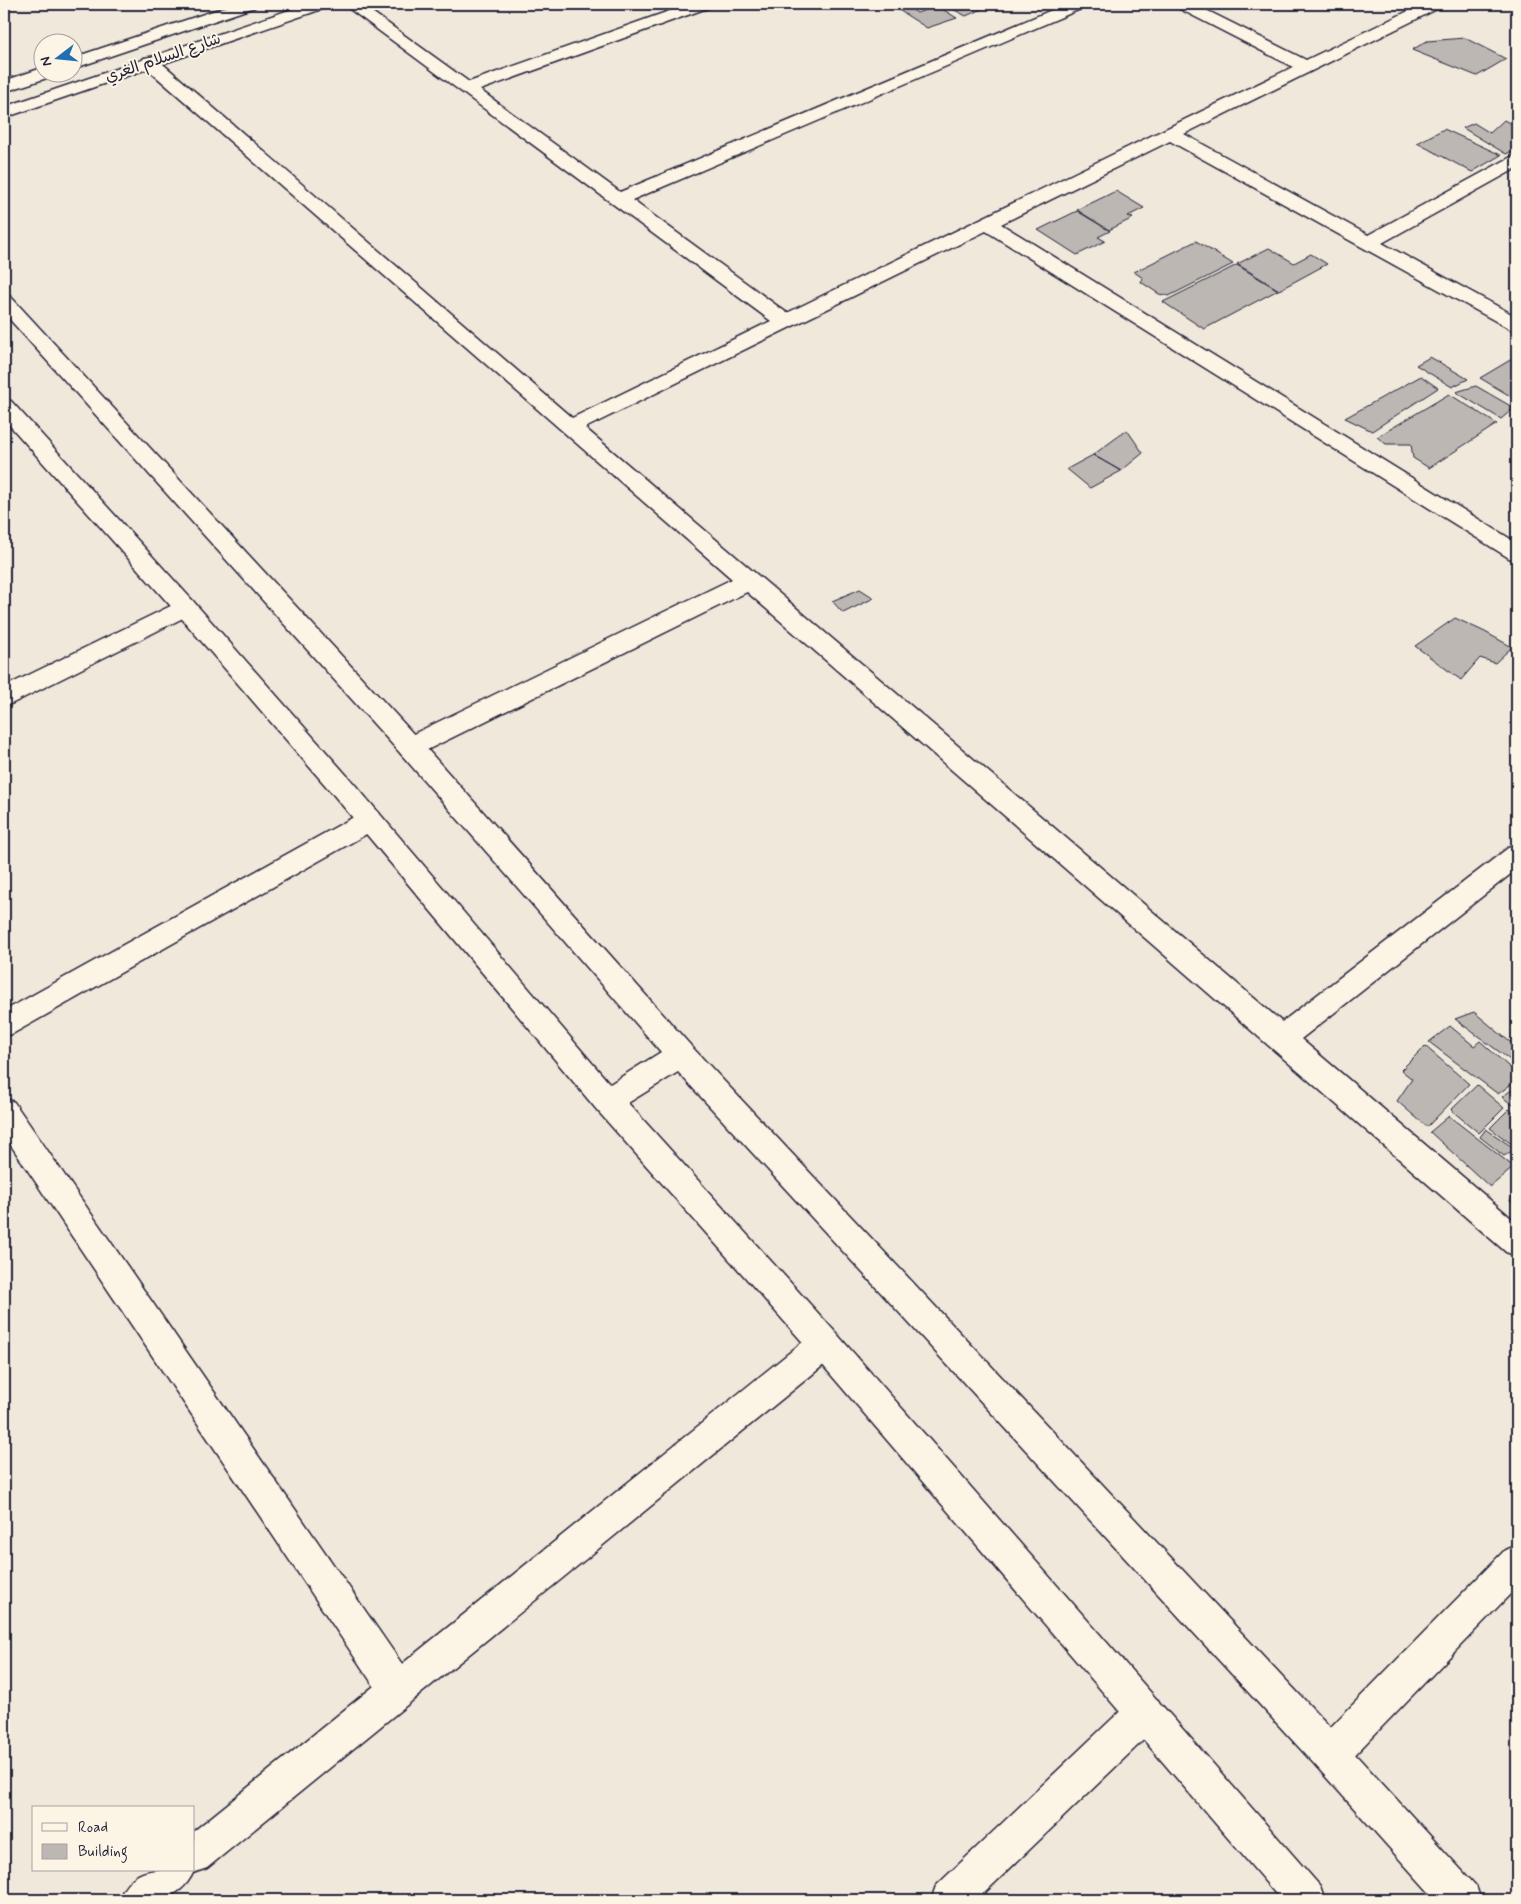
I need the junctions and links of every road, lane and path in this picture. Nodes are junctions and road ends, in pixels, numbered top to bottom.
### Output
1 (249, 4) edge
2 (322, 4) edge
3 (352, 4) edge
4 (704, 4) edge
5 (1079, 4) edge
6 (1182, 4) edge
7 (1435, 4) edge
8 (82, 61) edge
9 (150, 62) junction
10 (1306, 67) junction
11 (32, 77) edge
12 (4, 87) edge
13 (468, 88) junction
14 (4, 113) edge
15 (1169, 133) junction
16 (1517, 161) edge
17 (619, 199) junction
18 (987, 223) junction
19 (1370, 242) junction
20 (4, 301) edge
21 (786, 322) junction
22 (1517, 325) edge
23 (4, 406) edge
24 (570, 428) junction
25 (1517, 553) edge
26 (749, 581) junction
27 (185, 607) junction
28 (4, 697) edge
29 (410, 747) junction
30 (370, 820) junction
31 (1517, 855) edge
32 (4, 1024) edge
33 (1282, 1038) junction
34 (682, 1055) junction
35 (607, 1101) junction
36 (4, 1111) edge
37 (1517, 1242) edge
38 (825, 1344) junction
39 (1517, 1562) edge
40 (398, 1690) junction
41 (1145, 1713) junction
42 (1330, 1754) junction
43 (195, 1854) edge
44 (173, 1872) edge
45 (138, 1900) edge
46 (950, 1900) edge
47 (1306, 1900) edge
48 (1462, 1900) edge

1 - 8 street, شارع السلام الغري
2 - 9 street, شارع السلام الغري
3 - 13 street
4 - 13 street
5 - 17 street
6 - 10 street
7 - 10 street
9 - 14 street, شارع السلام الغري
9 - 24 street
10 - 15 street
11 - 12 street
13 - 17 street
15 - 18 street
15 - 19 street
16 - 19 street
17 - 21 street
18 - 21 street
18 - 25 street
19 - 22 street
20 - 29 street
21 - 24 street
23 - 27 street
24 - 26 street
26 - 29 street
26 - 33 street
27 - 28 street
27 - 30 street
29 - 34 street
30 - 32 street
30 - 35 street
31 - 33 street
33 - 37 street
34 - 35 street
34 - 42 street
35 - 38 street
36 - 40 street
38 - 40 street
38 - 41 street
39 - 42 street
40 - 43 street
41 - 46 street
41 - 47 street
42 - 48 street
44 - 45 street

